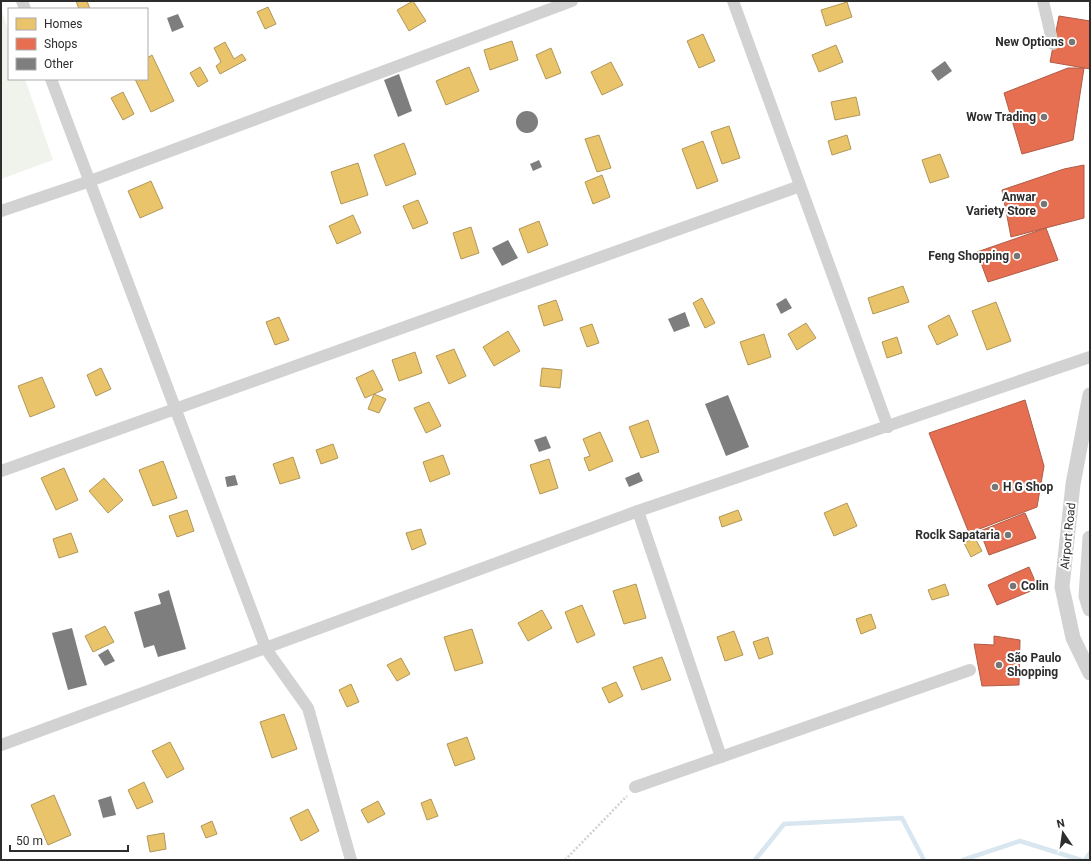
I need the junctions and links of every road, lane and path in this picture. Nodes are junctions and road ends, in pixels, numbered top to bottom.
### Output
1 (572, 1) edge
2 (733, 1) edge
3 (1043, 1) edge
4 (1053, 44) dead end
5 (52, 80) edge
6 (90, 181) junction
7 (800, 186) junction
8 (1, 211) edge
9 (1090, 358) edge
10 (1090, 395) edge
11 (176, 407) junction
12 (888, 427) junction
13 (1, 471) edge
14 (638, 511) junction
15 (1090, 538) edge
16 (1090, 609) edge
17 (266, 649) junction
18 (970, 670) dead end
19 (1090, 673) edge
20 (1, 745) edge
21 (721, 756) junction
22 (635, 788) joint
23 (351, 860) edge
24 (565, 860) edge

1 - 6 street
2 - 7 street
3 - 4 street
5 - 6 street
6 - 8 street
6 - 11 street
7 - 11 street
7 - 12 street
9 - 12 street
10 - 19 street, Airport Road
11 - 13 street
11 - 17 street
12 - 14 street
14 - 17 street
14 - 21 street
15 - 16 street, Airport Road
17 - 20 street
17 - 23 street
18 - 21 street
21 - 22 street
22 - 24 path

